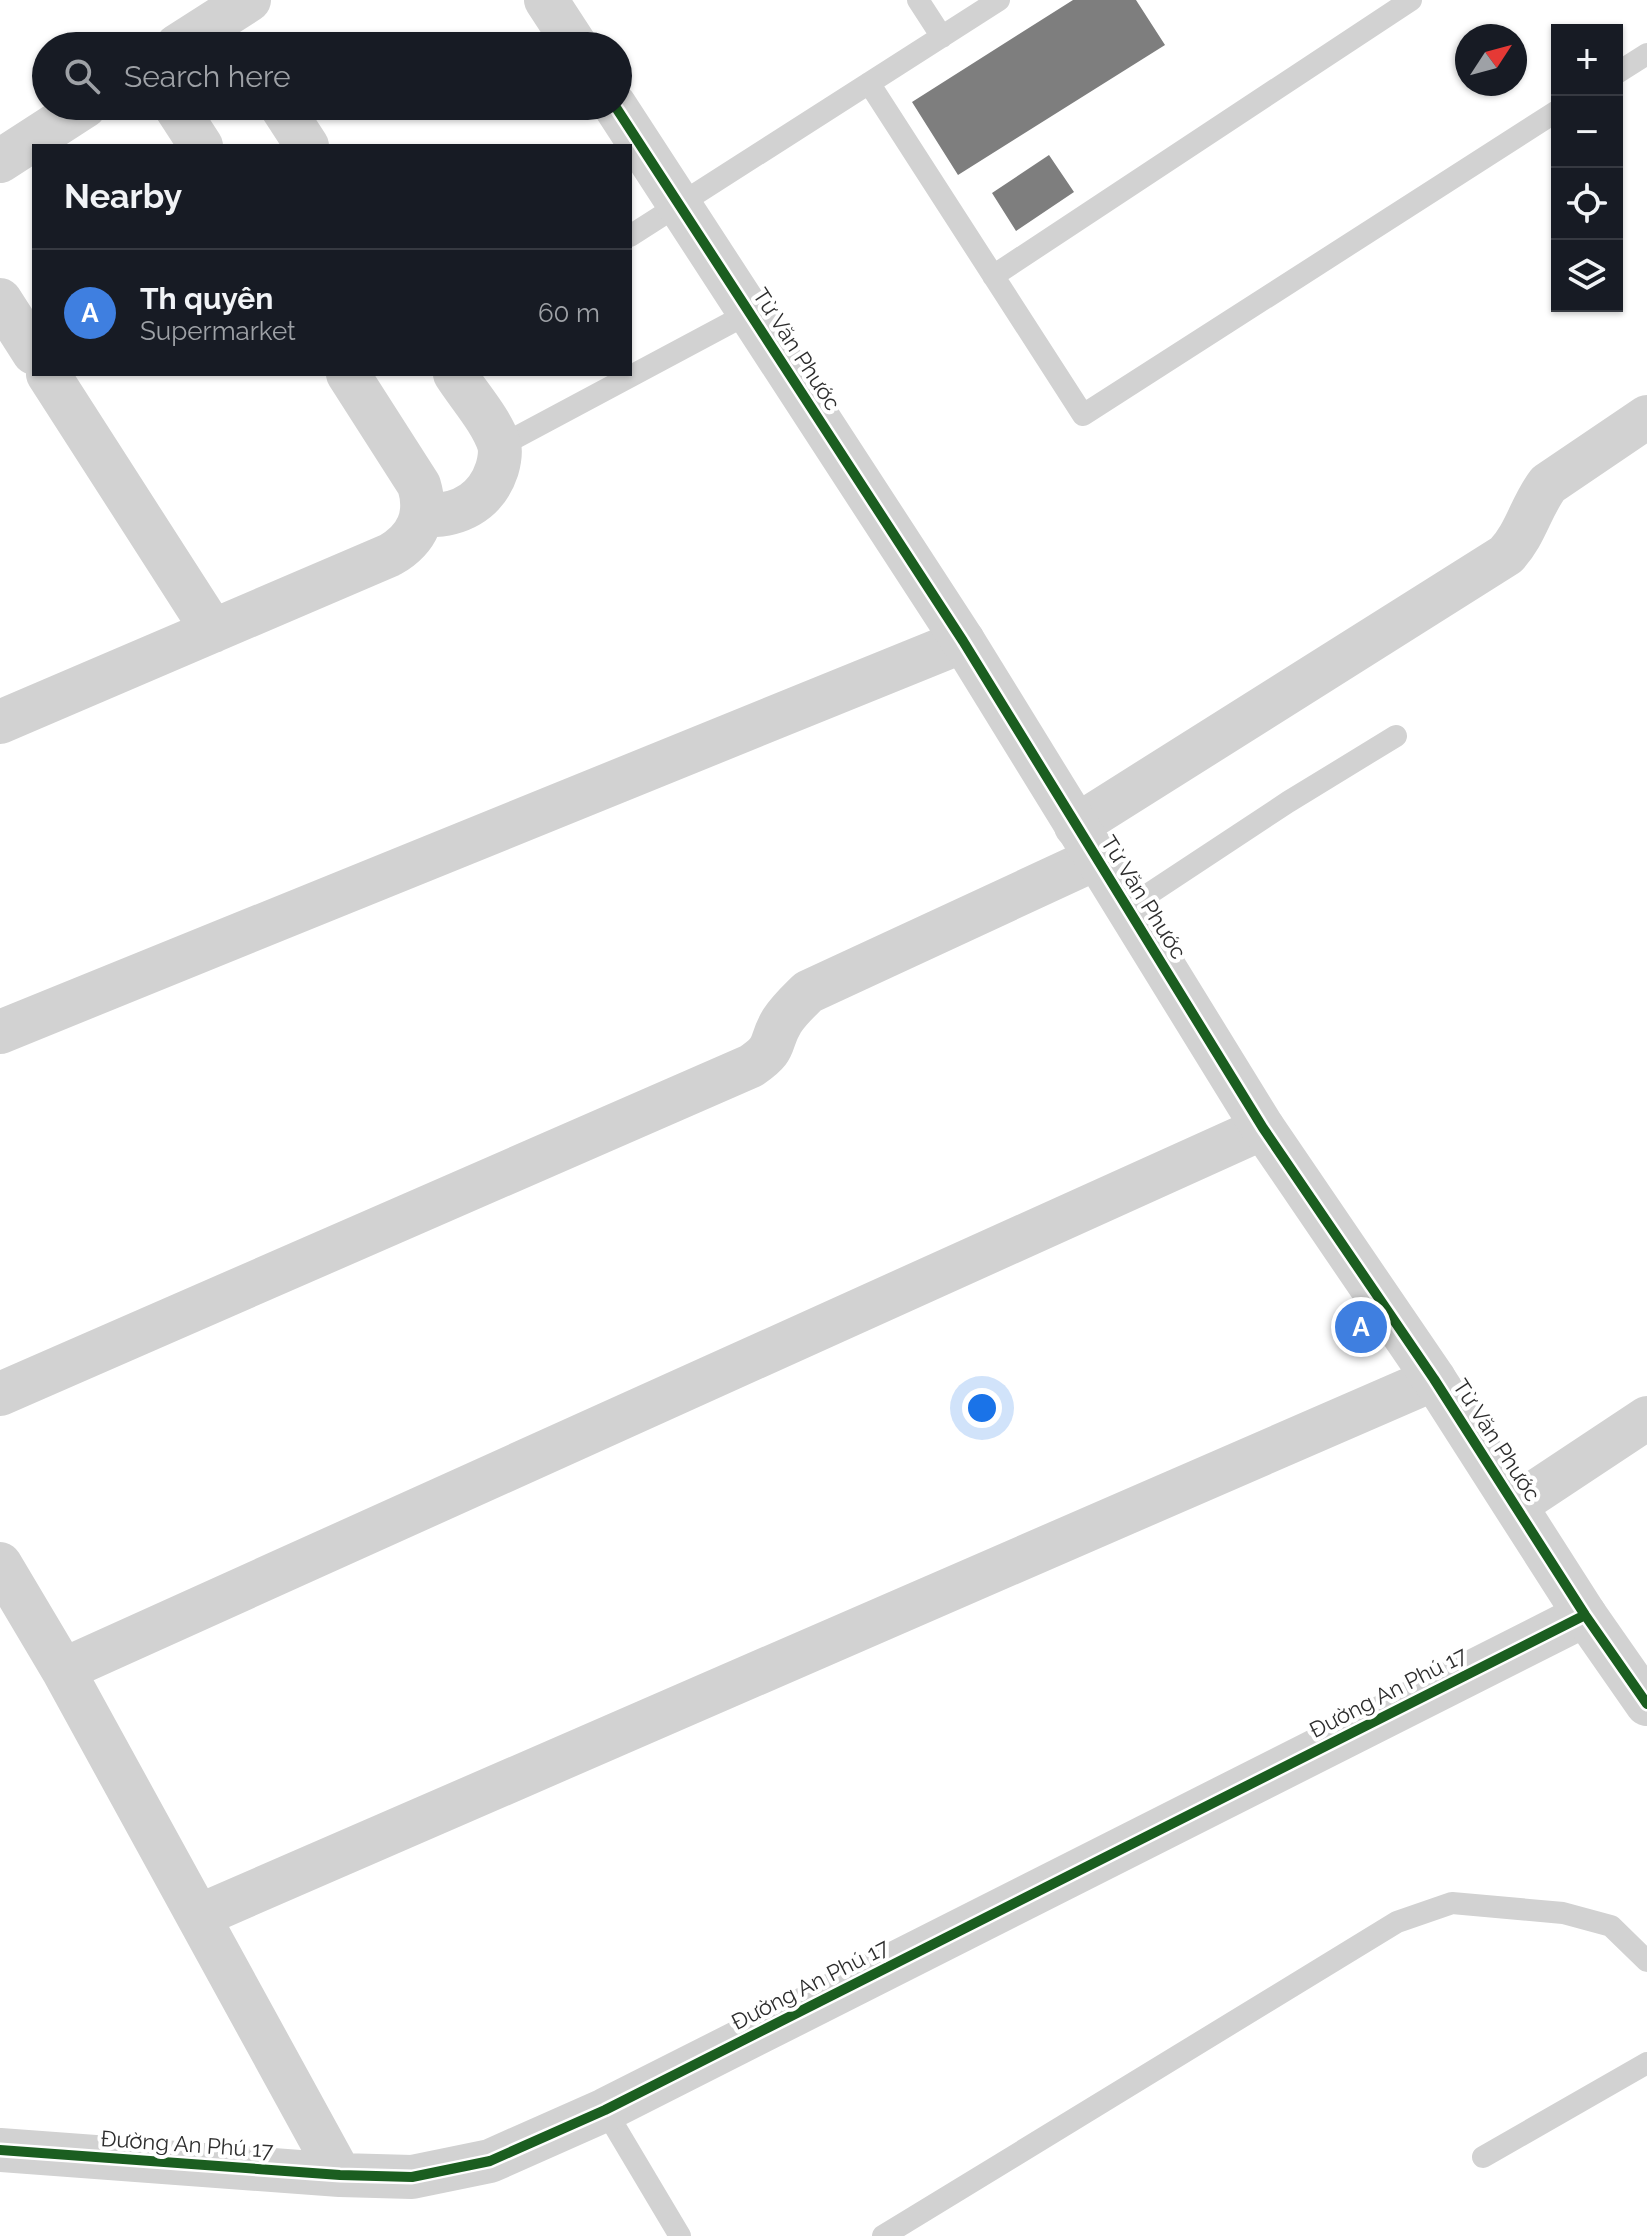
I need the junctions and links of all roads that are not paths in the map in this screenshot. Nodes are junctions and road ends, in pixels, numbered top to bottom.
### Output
1 (546, 0) edge
2 (918, 0) edge
3 (999, 0) edge
4 (1411, 0) edge
5 (238, 21) edge
6 (211, 32) edge
7 (567, 32) edge
8 (942, 37) junction
9 (1647, 54) edge
10 (1623, 69) edge
11 (869, 83) junction
12 (1551, 115) edge
13 (63, 120) edge
14 (184, 120) edge
15 (290, 120) edge
16 (624, 120) edge
17 (200, 144) edge
18 (306, 144) edge
19 (0, 161) edge
20 (679, 205) junction
21 (632, 235) edge
22 (993, 276) junction
23 (0, 300) edge
24 (749, 313) junction
25 (32, 350) edge
26 (632, 375) edge
27 (49, 376) edge
28 (349, 376) edge
29 (456, 376) edge
30 (631, 376) edge
31 (1647, 417) edge
32 (500, 446) junction
33 (423, 515) junction
34 (213, 631) junction
35 (963, 641) junction
36 (0, 722) edge
37 (1396, 736) dead end
38 (1086, 842) junction
39 (1129, 907) junction
40 (0, 1032) edge
41 (1263, 1128) junction
42 (1434, 1379) junction
43 (0, 1394) edge
44 (1647, 1418) edge
45 (1516, 1505) junction
46 (0, 1564) edge
47 (1585, 1615) junction
48 (63, 1670) junction
49 (1647, 1704) edge
50 (199, 1916) junction
51 (1647, 1961) edge
52 (1647, 2063) edge
53 (605, 2110) junction
54 (0, 2150) edge
55 (1483, 2157) dead end
56 (340, 2175) junction
57 (680, 2236) edge
58 (883, 2236) edge

1 - 7 street
2 - 8 lane
3 - 8 lane
4 - 22 lane
5 - 6 street
8 - 11 lane
9 - 10 lane
11 - 20 lane
11 - 22 lane
12 - 22 lane
13 - 19 street
14 - 17 street
15 - 18 street
16 - 20 street, Từ Văn Phước
20 - 21 lane
20 - 24 street, Từ Văn Phước
23 - 25 street
24 - 26 lane
24 - 35 street, Từ Văn Phước
27 - 34 street
28 - 33 street
29 - 32 street
30 - 32 lane
31 - 38 street
32 - 33 street
33 - 34 street
34 - 36 street
35 - 38 street, Từ Văn Phước
35 - 40 street
37 - 39 lane
38 - 39 street, Từ Văn Phước
38 - 43 street
39 - 41 street, Từ Văn Phước
41 - 42 street, Từ Văn Phước
41 - 48 street
42 - 45 street, Từ Văn Phước
42 - 50 street
44 - 45 street
45 - 47 street, Từ Văn Phước
46 - 48 street
47 - 49 street, Từ Văn Phước
47 - 53 street, Đường An Phú 17
48 - 50 street
50 - 56 street
51 - 58 lane
52 - 55 lane
53 - 56 street, Đường An Phú 17
53 - 57 lane
54 - 56 street, Đường An Phú 17

